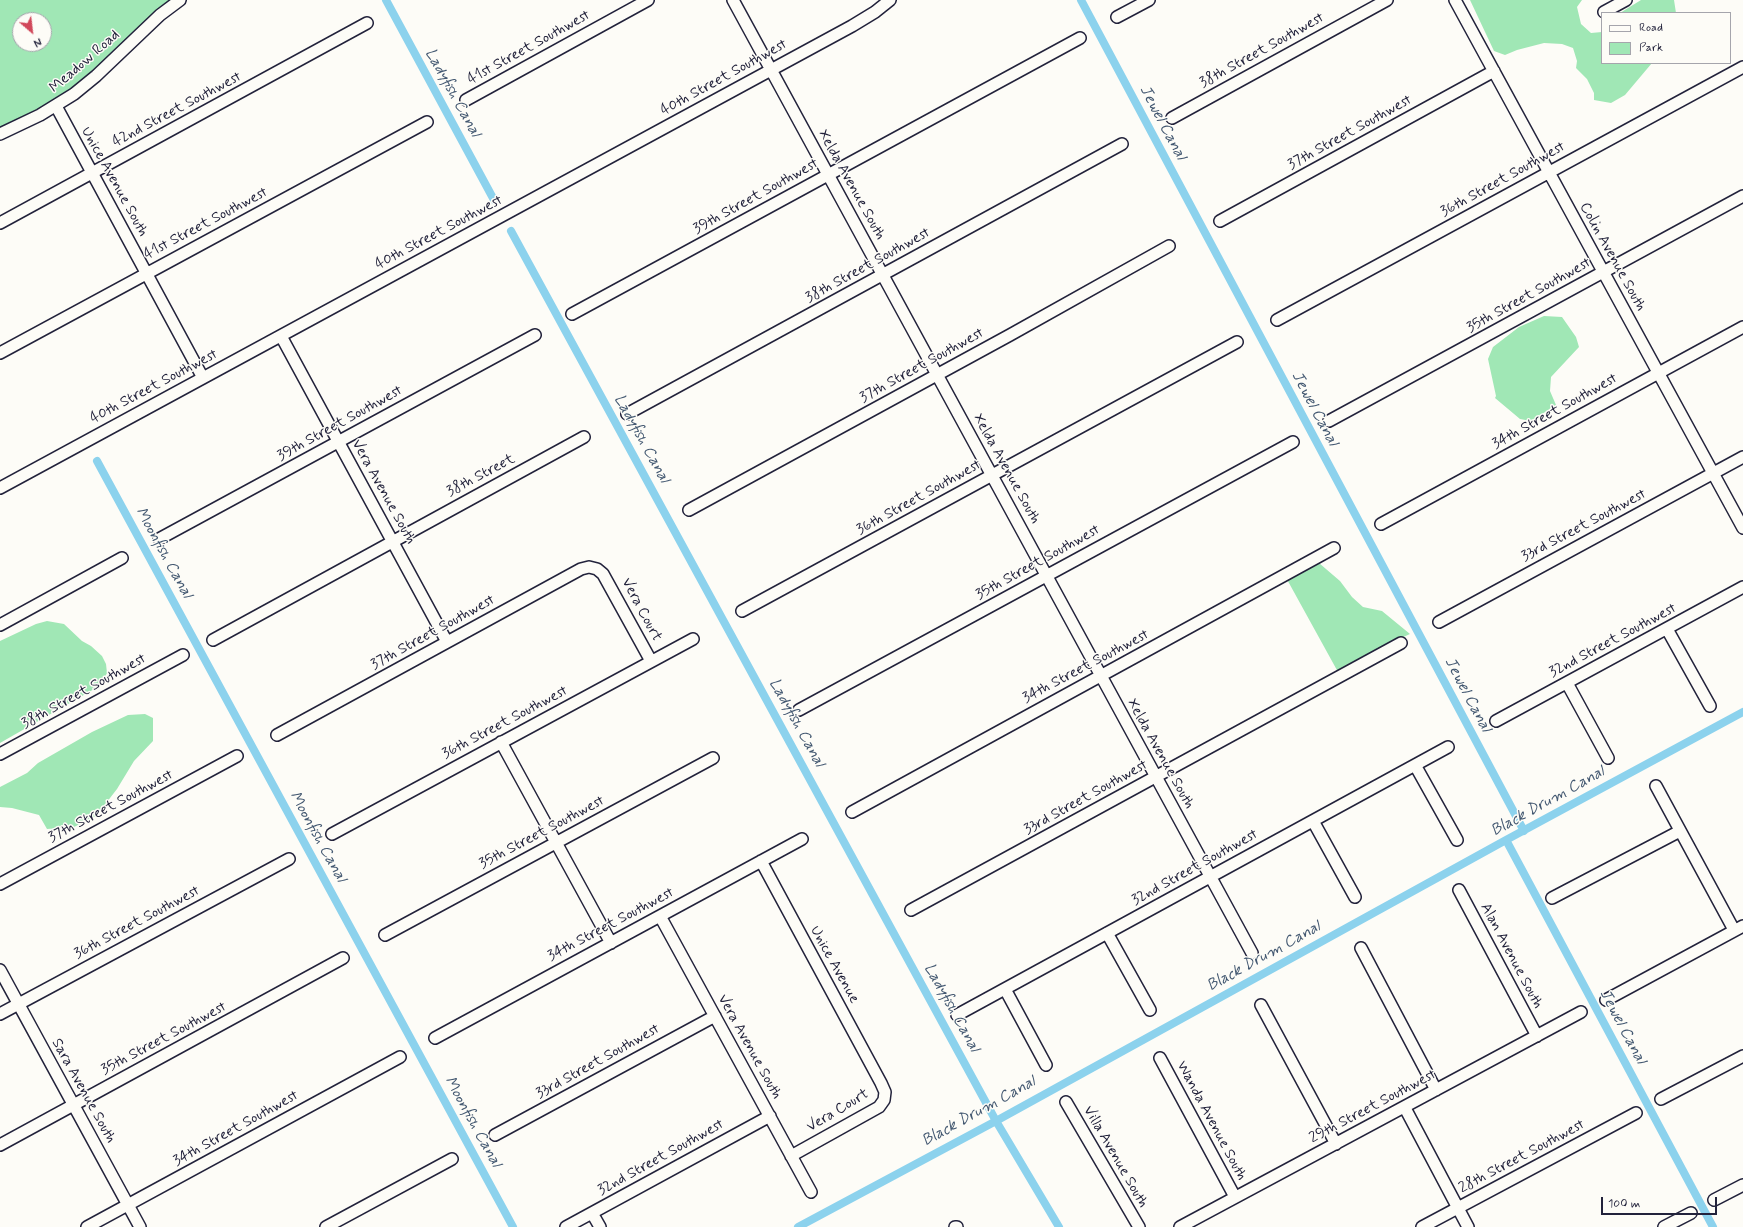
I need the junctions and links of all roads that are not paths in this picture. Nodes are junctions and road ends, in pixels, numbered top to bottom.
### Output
1 (180, 0) edge
2 (648, 0) edge
3 (733, 0) edge
4 (890, 0) edge
5 (1149, 0) edge
6 (1387, 0) edge
7 (1455, 0) edge
8 (1626, 0) edge
9 (1604, 12) dead end
10 (1117, 17) dead end
11 (367, 23) dead end
12 (1080, 38) dead end
13 (1743, 67) edge
14 (771, 69) junction
15 (1494, 71) junction
16 (466, 100) dead end
17 (56, 106) junction
18 (1172, 118) dead end
19 (427, 122) dead end
20 (0, 134) edge
21 (1122, 144) dead end
22 (1549, 172) junction
23 (92, 173) junction
24 (828, 174) junction
25 (1743, 196) edge
26 (1220, 221) dead end
27 (0, 223) edge
28 (1169, 246) dead end
29 (1604, 272) junction
30 (146, 273) junction
31 (883, 275) junction
32 (572, 314) dead end
33 (1277, 320) dead end
34 (1743, 327) edge
35 (535, 335) dead end
36 (281, 336) junction
37 (1237, 342) dead end
38 (0, 353) edge
39 (1658, 373) junction
40 (937, 375) junction
41 (203, 378) junction
42 (627, 414) dead end
43 (1329, 421) dead end
44 (584, 437) dead end
45 (338, 442) junction
46 (1293, 442) dead end
47 (1743, 457) edge
48 (1713, 473) junction
49 (992, 476) junction
50 (0, 488) edge
51 (689, 510) dead end
52 (1381, 524) dead end
53 (1743, 528) edge
54 (160, 539) dead end
55 (393, 542) junction
56 (1334, 548) dead end
57 (122, 558) dead end
58 (603, 574) joint
59 (1046, 576) junction
60 (1743, 587) edge
61 (742, 611) dead end
62 (1439, 622) dead end
63 (0, 625) edge
64 (1667, 629) junction
65 (693, 639) dead end
66 (213, 640) dead end
67 (448, 642) junction
68 (1401, 643) dead end
69 (183, 655) dead end
70 (651, 661) junction
71 (1101, 676) junction
72 (1567, 683) junction
73 (1710, 706) dead end
74 (799, 710) dead end
75 (1496, 721) dead end
76 (277, 735) dead end
77 (501, 742) junction
78 (1448, 747) dead end
79 (0, 754) edge
80 (236, 756) dead end
81 (713, 758) dead end
82 (1608, 758) dead end
83 (1415, 765) junction
84 (1156, 776) junction
85 (1656, 786) dead end
86 (852, 812) dead end
87 (1313, 821) junction
88 (1680, 831) junction
89 (332, 834) dead end
90 (802, 839) dead end
91 (1457, 840) dead end
92 (556, 842) junction
93 (289, 858) dead end
94 (761, 862) junction
95 (1210, 877) junction
96 (0, 884) edge
97 (1459, 890) dead end
98 (1355, 897) dead end
99 (1552, 898) dead end
100 (911, 910) dead end
101 (660, 916) junction
102 (1738, 928) edge
103 (1107, 933) junction
104 (385, 935) dead end
105 (611, 943) junction
106 (1361, 948) dead end
107 (1252, 953) dead end
108 (343, 958) dead end
109 (0, 970) edge
110 (1005, 988) junction
111 (1606, 1000) dead end
112 (19, 1004) junction
113 (1262, 1005) dead end
114 (1150, 1010) dead end
115 (1581, 1012) dead end
116 (0, 1014) edge
117 (957, 1015) dead end
118 (715, 1016) junction
119 (1537, 1036) junction
120 (435, 1038) dead end
121 (1743, 1056) edge
122 (400, 1057) dead end
123 (1160, 1058) dead end
124 (1046, 1065) dead end
125 (882, 1083) joint
126 (1436, 1090) junction
127 (1661, 1100) dead end
128 (1066, 1102) dead end
129 (74, 1105) junction
130 (1405, 1108) junction
131 (1636, 1113) dead end
132 (770, 1116) junction
133 (495, 1135) dead end
134 (1336, 1144) junction
135 (0, 1145) edge
136 (791, 1156) junction
137 (452, 1159) dead end
138 (1743, 1185) edge
139 (811, 1192) dead end
140 (1235, 1198) junction
141 (1714, 1200) dead end
142 (128, 1205) junction
143 (1458, 1208) junction
144 (592, 1213) junction
145 (1691, 1213) dead end
146 (87, 1227) edge
147 (140, 1227) edge
148 (326, 1227) edge
149 (566, 1227) edge
150 (600, 1227) edge
151 (1139, 1227) edge
152 (1180, 1227) edge
153 (1422, 1227) edge
154 (1468, 1227) edge
155 (1664, 1227) edge

1 - 17 street, Meadow Road
2 - 16 street, 41st Street Southwest
3 - 14 street, Xelda Avenue South
4 - 14 street, 40th Street Southwest
5 - 10 street
6 - 18 street, 38th Street Southwest
7 - 15 street, Colin Avenue South
8 - 9 street
11 - 23 street, 42nd Street Southwest
12 - 24 street, 39th Street Southwest
13 - 22 street, 36th Street Southwest
14 - 24 street, Xelda Avenue South
14 - 36 street, 40th Street Southwest
15 - 22 street, Colin Avenue South
15 - 26 street, 37th Street Southwest
17 - 20 street, Meadow Road
17 - 23 street, Unice Avenue South
19 - 30 street, 41st Street Southwest
21 - 31 street, 38th Street Southwest
22 - 29 street, Colin Avenue South
22 - 33 street, 36th Street Southwest
23 - 27 street, 42nd Street Southwest
23 - 30 street, Unice Avenue South
24 - 31 street, Xelda Avenue South
24 - 32 street, 39th Street Southwest
25 - 29 street, 35th Street Southwest
28 - 40 street, 37th Street Southwest
29 - 39 street, Colin Avenue South
29 - 43 street, 35th Street Southwest
30 - 38 street, 41st Street Southwest
30 - 41 street, Unice Avenue South
31 - 40 street, Xelda Avenue South
31 - 42 street, 38th Street Southwest
34 - 39 street, 34th Street Southwest
35 - 45 street, 39th Street Southwest
36 - 41 street, 40th Street Southwest
36 - 45 street, Vera Avenue South
37 - 49 street, 36th Street Southwest
39 - 48 street, Colin Avenue South
39 - 52 street, 34th Street Southwest
40 - 49 street, Xelda Avenue South
40 - 51 street, 37th Street Southwest
41 - 50 street, 40th Street Southwest
44 - 55 street, 38th Street
45 - 54 street, 39th Street Southwest
45 - 55 street, Vera Avenue South
46 - 59 street, 35th Street Southwest
47 - 48 street, 33rd Street Southwest
48 - 53 street, Colin Avenue South
48 - 62 street, 33rd Street Southwest
49 - 59 street, Xelda Avenue South
49 - 61 street, 36th Street Southwest
55 - 66 street
55 - 67 street, Vera Avenue South
56 - 71 street, 34th Street Southwest
57 - 63 street
58 - 67 street, 37th Street Southwest
58 - 70 street, Vera Court
59 - 71 street, Xelda Avenue South
59 - 74 street, 35th Street Southwest
60 - 64 street, 32nd Street Southwest
64 - 72 street, 32nd Street Southwest
64 - 73 street
65 - 70 street, 36th Street Southwest
67 - 76 street, 37th Street Southwest
68 - 84 street, 33rd Street Southwest
69 - 79 street, 38th Street Southwest
70 - 77 street, 36th Street Southwest
71 - 84 street, Xelda Avenue South
71 - 86 street, 34th Street Southwest
72 - 75 street, 32nd Street Southwest
72 - 82 street
77 - 89 street, 36th Street Southwest
77 - 92 street
78 - 83 street, 32nd Street Southwest
80 - 96 street, 37th Street Southwest
81 - 92 street, 35th Street Southwest
83 - 87 street, 32nd Street Southwest
83 - 91 street
84 - 95 street, Xelda Avenue South
84 - 100 street, 33rd Street Southwest
85 - 88 street
87 - 95 street, 32nd Street Southwest
87 - 98 street
88 - 99 street
88 - 102 street
90 - 94 street, 34th Street Southwest
92 - 104 street, 35th Street Southwest
92 - 105 street
93 - 112 street, 36th Street Southwest
94 - 101 street, 34th Street Southwest
94 - 125 street, Unice Avenue
95 - 103 street, 32nd Street Southwest
95 - 107 street, Xelda Avenue South
97 - 119 street, Alan Avenue South
101 - 105 street, 34th Street Southwest
101 - 118 street, Vera Avenue South
102 - 111 street
103 - 110 street, 32nd Street Southwest
103 - 114 street
105 - 120 street, 34th Street Southwest
106 - 126 street
108 - 129 street, 35th Street Southwest
109 - 112 street, Sara Avenue South
110 - 117 street, 32nd Street Southwest
110 - 124 street
112 - 116 street, 36th Street Southwest
112 - 129 street, Sara Avenue South
113 - 134 street
115 - 119 street, 29th Street Southwest
118 - 132 street, Vera Avenue South
118 - 133 street, 33rd Street Southwest
119 - 126 street, 29th Street Southwest
121 - 127 street
122 - 142 street, 34th Street Southwest
123 - 140 street, Wanda Avenue South
125 - 136 street, Vera Court
126 - 130 street, 29th Street Southwest
128 - 151 street, Villa Avenue South
129 - 135 street, 35th Street Southwest
129 - 142 street, Sara Avenue South
130 - 134 street, 29th Street Southwest
130 - 143 street
131 - 143 street, 28th Street Southwest
132 - 136 street, Vera Avenue South
132 - 144 street, 32nd Street Southwest
134 - 140 street, 29th Street Southwest
136 - 139 street, Vera Avenue South
137 - 148 street
138 - 141 street
140 - 152 street, 29th Street Southwest
142 - 146 street, 34th Street Southwest
142 - 147 street, Sara Avenue South
143 - 153 street, 28th Street Southwest
143 - 154 street
144 - 149 street, 32nd Street Southwest
144 - 150 street
145 - 155 street

